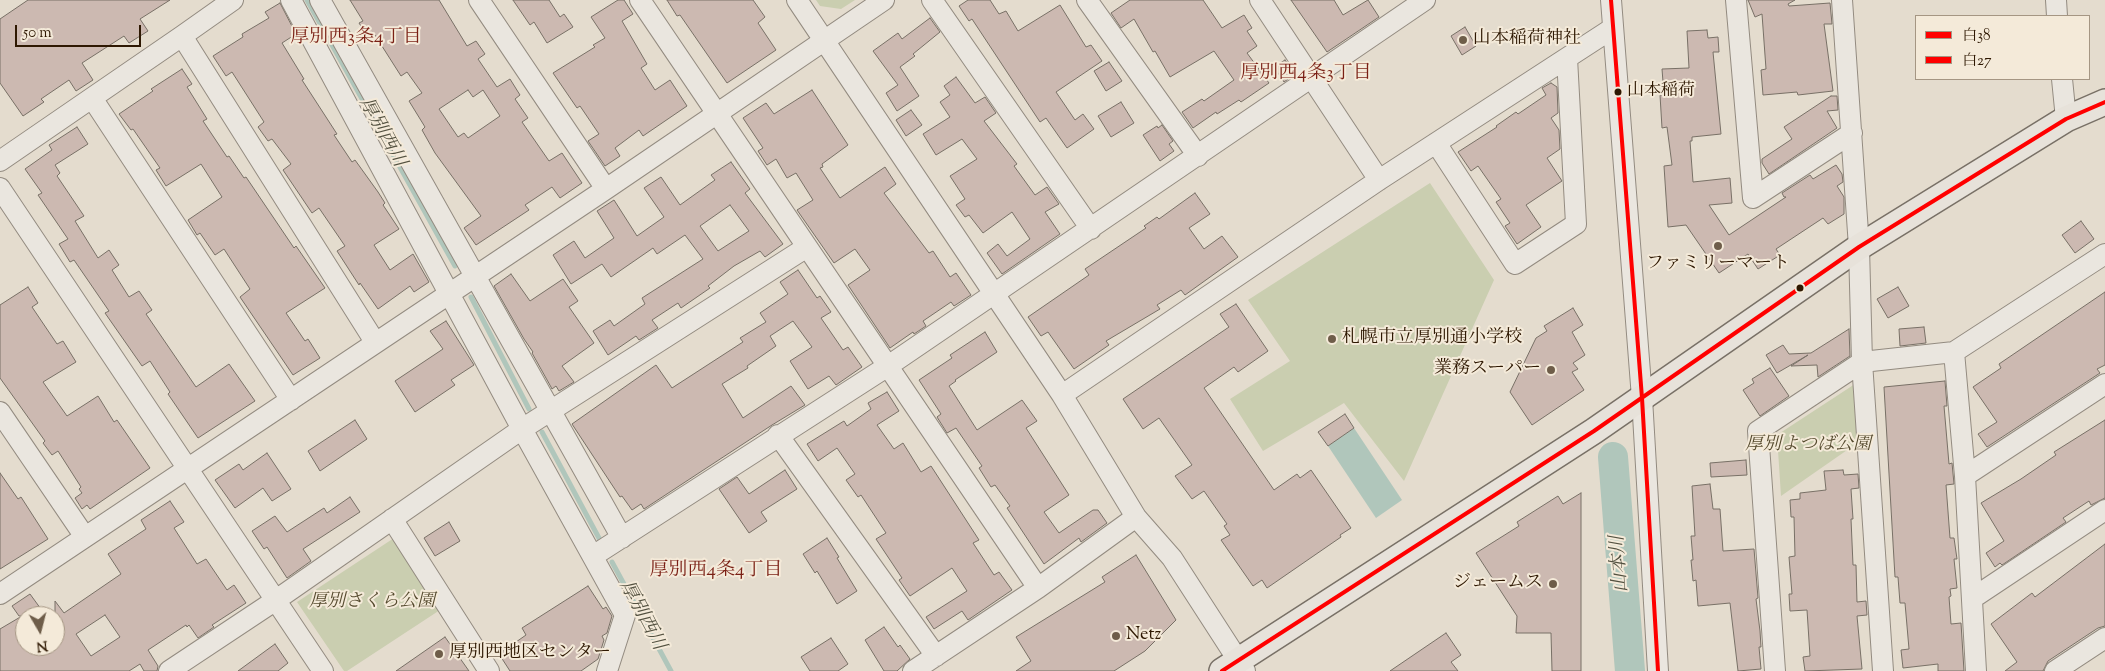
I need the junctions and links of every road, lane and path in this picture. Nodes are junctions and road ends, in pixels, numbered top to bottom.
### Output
1 (232, 0) edge
2 (291, 0) edge
3 (320, 0) edge
4 (479, 0) edge
5 (640, 0) edge
6 (797, 0) edge
7 (884, 0) edge
8 (932, 0) edge
9 (1087, 0) edge
10 (1260, 0) edge
11 (1425, 0) edge
12 (1611, 0) edge
13 (1736, 0) edge
14 (1842, 0) edge
15 (2056, 0) edge
16 (1402, 6) edge
17 (2057, 15) edge
18 (1607, 32) junction
19 (182, 36) junction
20 (825, 42) junction
21 (1575, 53) junction
22 (1312, 77) junction
23 (2062, 80) edge
24 (92, 98) junction
25 (2105, 102) edge
26 (717, 114) junction
27 (2066, 119) junction
28 (1852, 133) junction
29 (1436, 143) junction
30 (1198, 156) junction
31 (0, 161) edge
32 (1380, 180) junction
33 (0, 188) edge
34 (606, 189) junction
35 (1091, 228) junction
36 (807, 247) junction
37 (1860, 247) junction
38 (2105, 254) edge
39 (474, 277) junction
40 (450, 294) junction
41 (994, 294) junction
42 (376, 342) junction
43 (1954, 352) junction
44 (1862, 362) junction
45 (888, 366) junction
46 (2105, 384) edge
47 (1062, 395) junction
48 (1642, 398) junction
49 (291, 400) junction
50 (0, 412) edge
51 (550, 412) junction
52 (522, 429) junction
53 (778, 435) junction
54 (188, 468) junction
55 (1965, 476) junction
56 (2105, 510) edge
57 (1136, 518) junction
58 (392, 519) junction
59 (85, 537) junction
60 (622, 538) junction
61 (593, 556) junction
62 (1038, 588) junction
63 (0, 594) edge
64 (1973, 598) junction
65 (276, 600) junction
66 (2105, 638) edge
67 (936, 656) junction
68 (1236, 668) edge
69 (169, 671) edge
70 (323, 671) edge
71 (489, 671) edge
72 (607, 671) edge
73 (913, 671) edge
74 (1658, 671) edge
75 (1774, 671) edge
76 (1883, 671) edge
77 (1976, 671) edge
78 (2055, 671) edge

1 - 19 street
2 - 40 street
3 - 39 street
4 - 34 street
5 - 26 street
6 - 20 street
7 - 20 street
8 - 35 street
9 - 30 street
10 - 22 street
11 - 16 street
12 - 18 street
13 - 28 street
14 - 28 street
15 - 17 street
16 - 22 street
18 - 21 street
18 - 48 street
19 - 24 street
19 - 42 street
20 - 26 street
20 - 41 street
21 - 29 street
21 - 29 street
22 - 30 street
22 - 32 street
23 - 27 street
24 - 31 street
24 - 49 street
25 - 27 main road
26 - 34 street
26 - 36 street
27 - 37 main road
28 - 37 street
29 - 32 street
30 - 35 street
32 - 47 street
33 - 54 street
34 - 39 street
35 - 41 street
36 - 45 street
36 - 51 street
37 - 44 street
37 - 48 main road
38 - 43 street
39 - 40 street
39 - 51 street
40 - 42 street
40 - 52 street
41 - 45 street
41 - 47 street
42 - 49 street
43 - 44 street
43 - 55 street
44 - 75 street
44 - 76 street
45 - 53 street
45 - 62 street
46 - 55 street
47 - 57 street
48 - 68 main road
48 - 74 street
49 - 54 street
50 - 59 street
51 - 52 street
51 - 60 street
52 - 58 street
52 - 61 street
53 - 60 street
53 - 67 street
54 - 59 street
54 - 65 street
55 - 64 street
56 - 64 street
57 - 62 street
57 - 68 street
58 - 65 street
58 - 71 street
59 - 63 street
60 - 61 street
61 - 72 street
62 - 67 street
64 - 77 street
65 - 69 street
65 - 70 street
66 - 78 street
67 - 73 street

